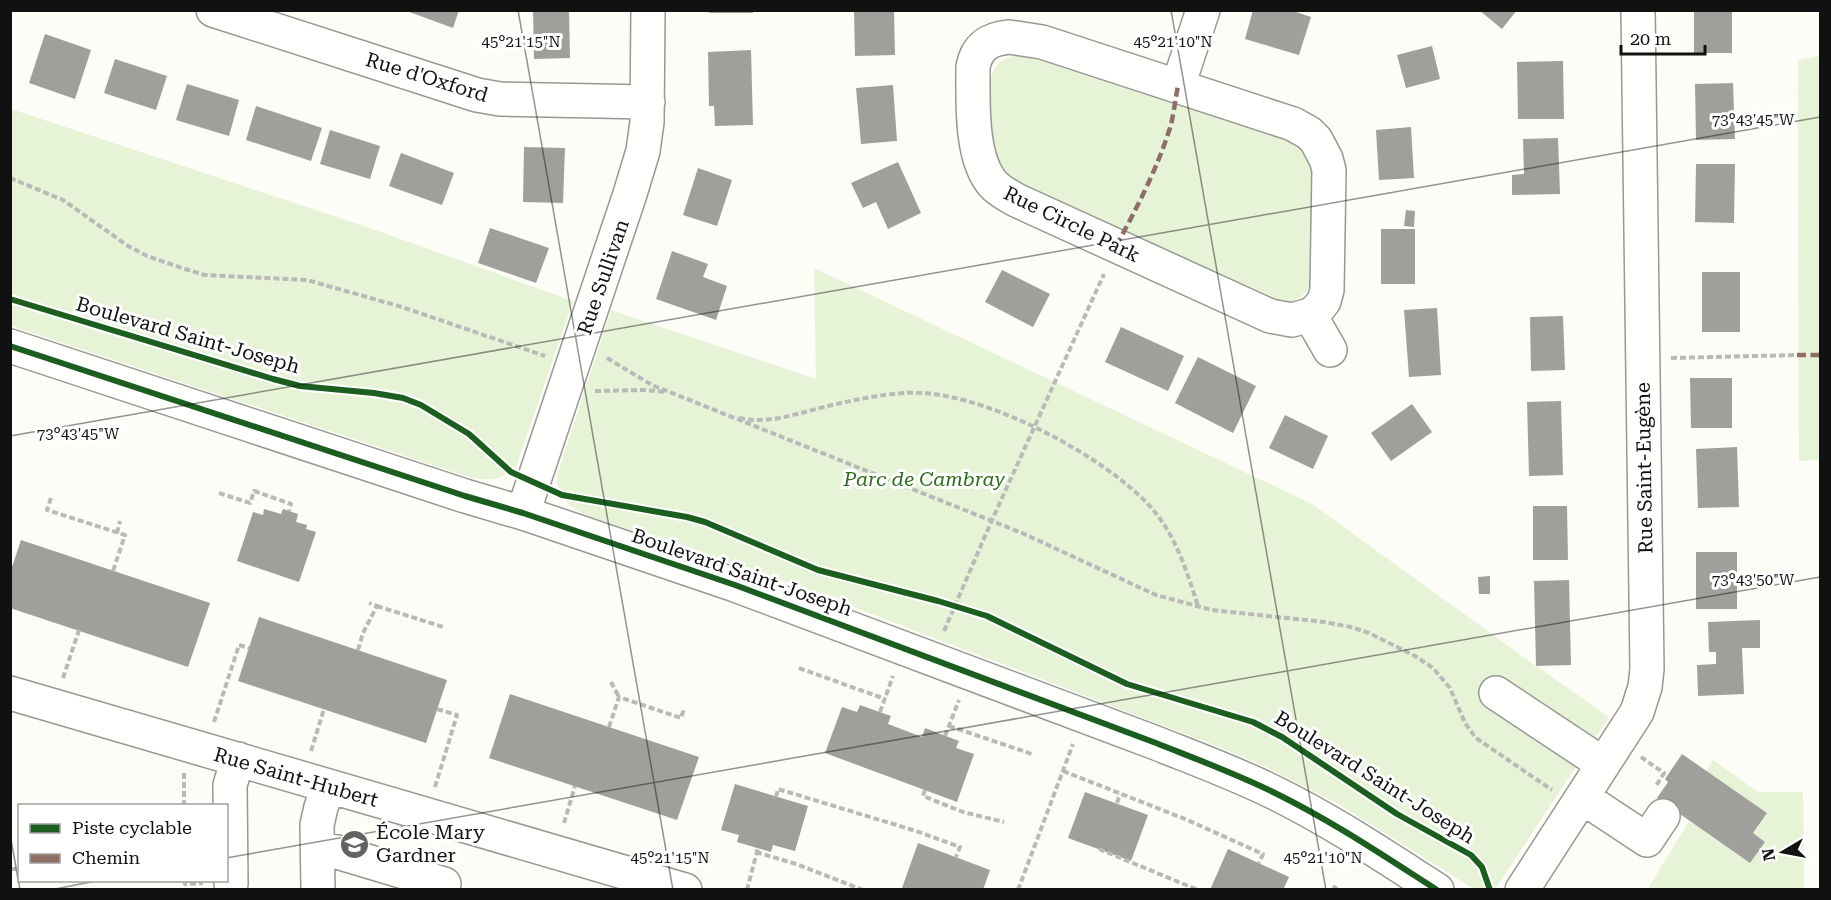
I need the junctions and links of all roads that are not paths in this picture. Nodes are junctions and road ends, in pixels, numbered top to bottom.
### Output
1 (213, 10) edge
2 (648, 10) edge
3 (1203, 10) edge
4 (1638, 10) edge
5 (1178, 86) junction
6 (648, 102) junction
7 (1310, 315) junction
8 (10, 346) edge
9 (1330, 350) dead end
10 (523, 513) junction
11 (10, 693) edge
12 (1496, 693) dead end
13 (238, 759) junction
14 (1603, 764) junction
15 (329, 786) junction
16 (1570, 796) junction
17 (1658, 802) road end
18 (318, 850) junction
19 (231, 884) dead end
20 (449, 888) edge
21 (318, 890) edge
22 (685, 890) edge
23 (1437, 890) edge
24 (1522, 890) edge

1 - 6 street, Rue d'Oxford
2 - 6 street, Rue Sullivan
3 - 5 street
4 - 14 street, Rue Saint-Eugène
5 - 7 street, Rue Circle Park
5 - 7 street, Rue Circle Park
6 - 10 street, Rue Sullivan
7 - 9 street
8 - 10 street, Boulevard Saint-Joseph
10 - 23 street, Boulevard Saint-Joseph
11 - 13 street, Rue Saint-Hubert
12 - 14 street
13 - 15 street, Rue Saint-Hubert
13 - 19 street
14 - 16 street, Rue Saint-Eugène
15 - 18 street
15 - 22 street, Rue Saint-Hubert
16 - 17 street
16 - 24 street, Rue Saint-Eugène
18 - 20 street
18 - 21 street

